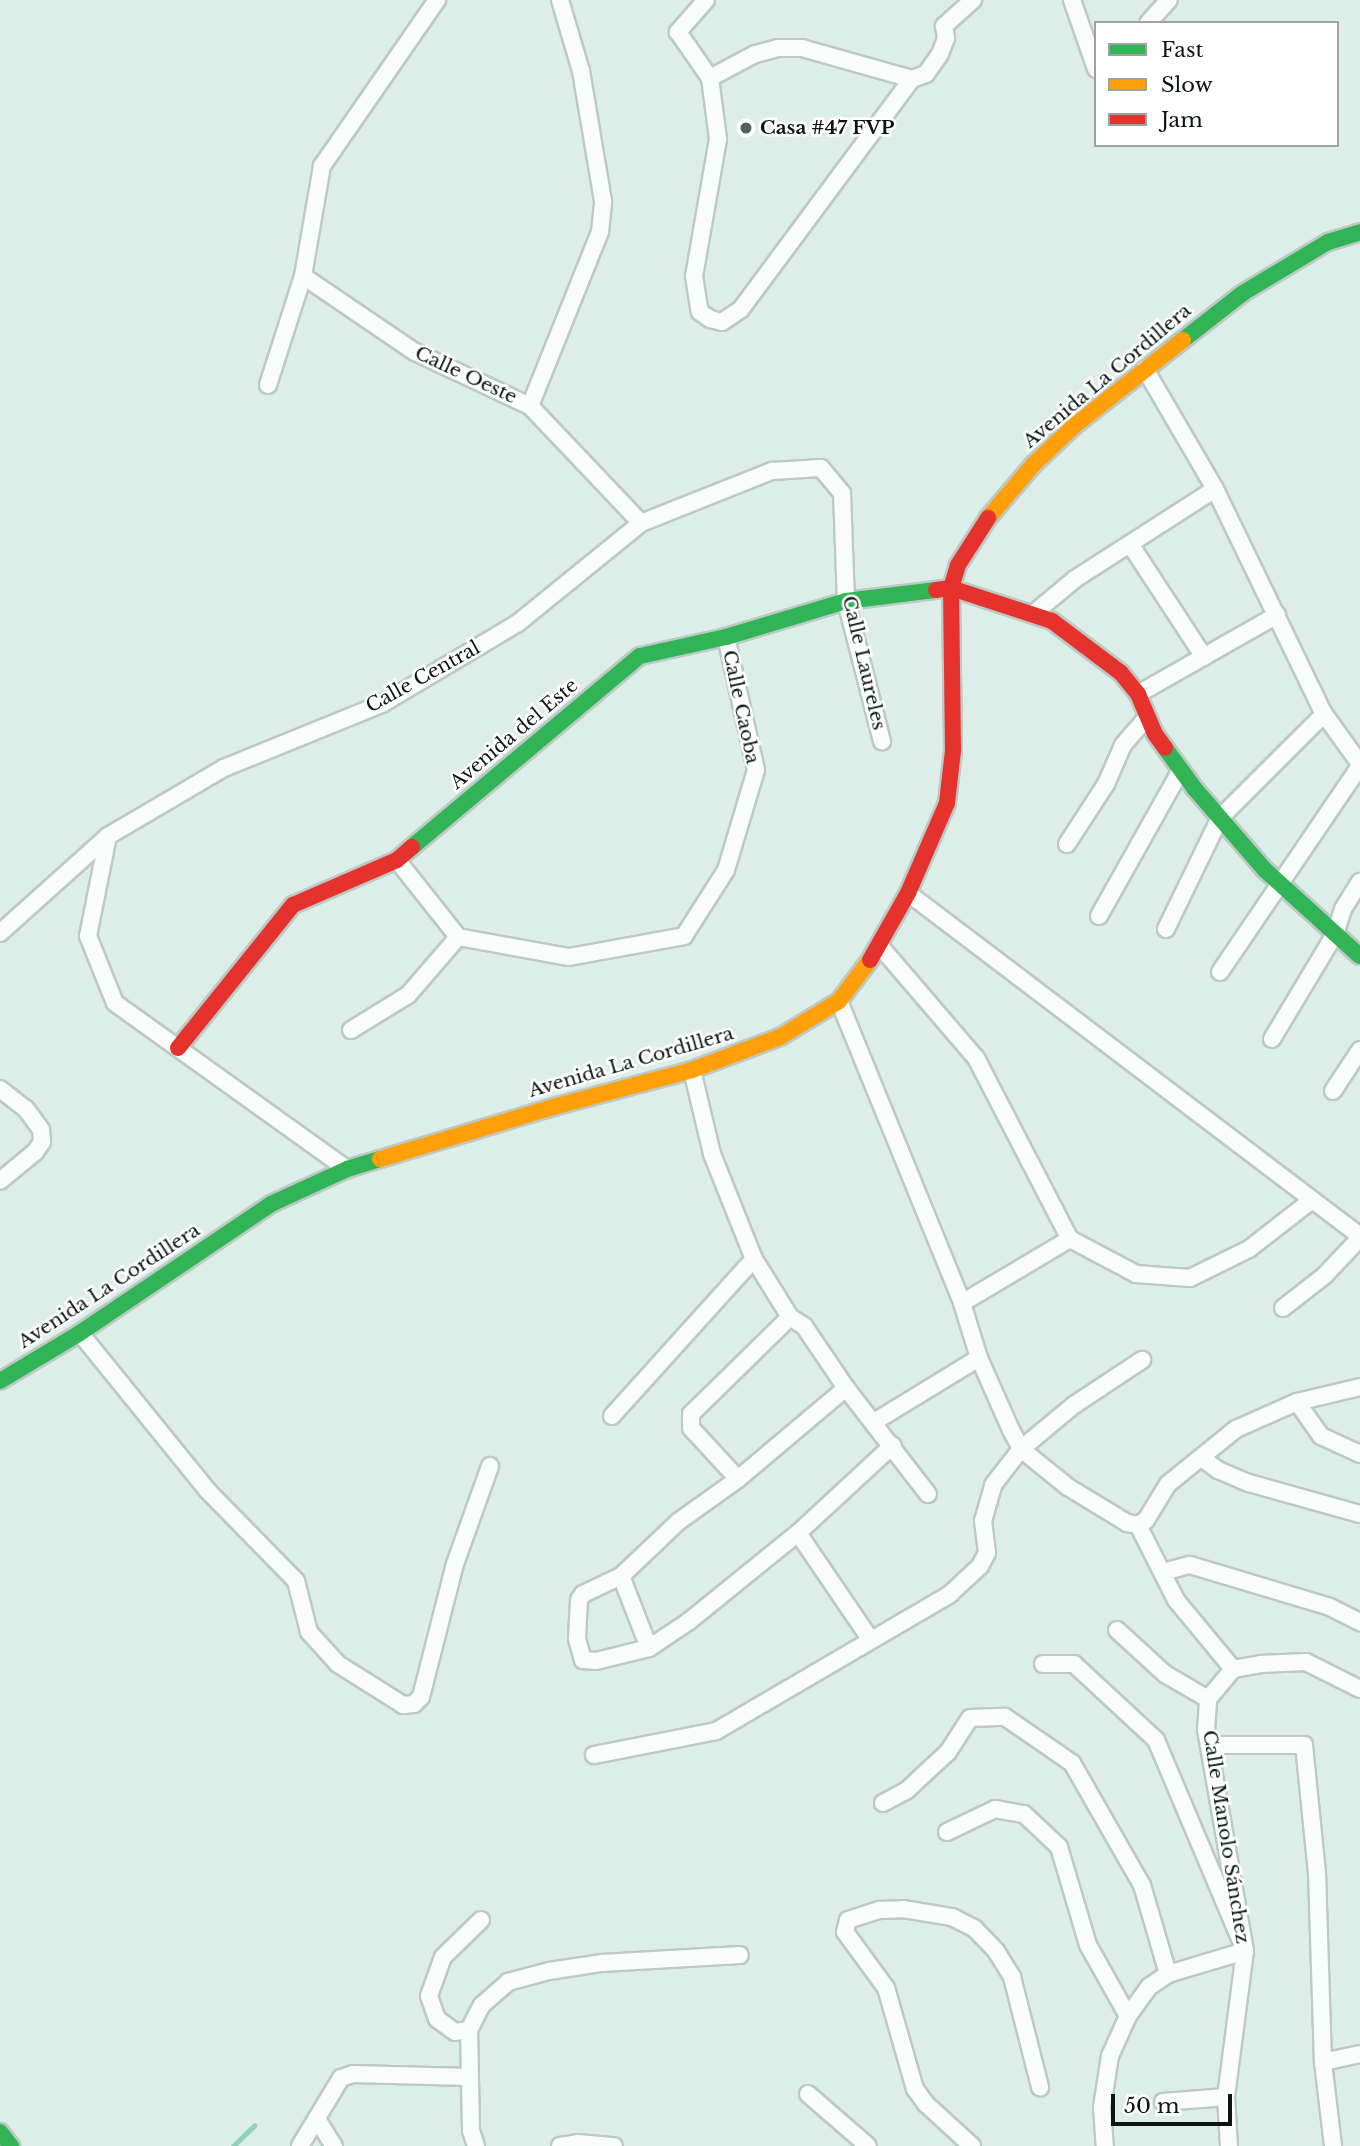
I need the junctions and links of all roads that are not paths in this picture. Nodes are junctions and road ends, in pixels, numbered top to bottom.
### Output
1 (437, 0) edge
2 (560, 0) edge
3 (706, 0) edge
4 (1072, 0) edge
5 (1169, 0) edge
6 (965, 2) edge
7 (1150, 21) edge
8 (1094, 63) edge
9 (710, 78) junction
10 (912, 79) junction
11 (1360, 232) edge
12 (303, 276) junction
13 (1145, 369) junction
14 (268, 385) dead end
15 (530, 406) junction
16 (821, 468) joint
17 (1215, 489) junction
18 (641, 523) junction
19 (1130, 544) junction
20 (951, 588) junction
21 (846, 601) junction
22 (1032, 614) junction
23 (1278, 615) junction
24 (726, 637) junction
25 (1204, 657) junction
26 (1138, 694) junction
27 (1324, 714) junction
28 (1146, 719) junction
29 (882, 741) dead end
30 (1360, 765) edge
31 (1181, 770) junction
32 (1220, 818) junction
33 (108, 836) junction
34 (1067, 844) dead end
35 (397, 860) junction
36 (1360, 882) edge
37 (1279, 884) junction
38 (908, 893) junction
39 (1099, 916) dead end
40 (1166, 929) dead end
41 (0, 933) edge
42 (1335, 934) junction
43 (458, 937) junction
44 (879, 945) junction
45 (1360, 956) edge
46 (1220, 972) dead end
47 (839, 1001) junction
48 (351, 1030) dead end
49 (1272, 1039) dead end
50 (178, 1048) junction
51 (1360, 1050) edge
52 (692, 1070) junction
53 (0, 1089) edge
54 (1333, 1091) dead end
55 (347, 1169) junction
56 (0, 1181) edge
57 (1312, 1200) junction
58 (1360, 1237) edge
59 (1070, 1239) junction
60 (754, 1259) junction
61 (962, 1303) junction
62 (1283, 1308) dead end
63 (790, 1317) junction
64 (80, 1333) junction
65 (979, 1358) junction
66 (1142, 1360) dead end
67 (0, 1381) edge
68 (846, 1388) junction
69 (1360, 1388) edge
70 (1297, 1402) junction
71 (612, 1416) dead end
72 (874, 1422) junction
73 (893, 1445) junction
74 (1021, 1449) junction
75 (1360, 1454) edge
76 (1203, 1459) junction
77 (490, 1466) dead end
78 (738, 1479) junction
79 (928, 1494) dead end
80 (1360, 1514) edge
81 (1139, 1525) junction
82 (798, 1533) junction
83 (1163, 1572) junction
84 (621, 1576) junction
85 (1360, 1622) edge
86 (1117, 1630) dead end
87 (870, 1639) junction
88 (649, 1648) junction
89 (1043, 1664) dead end
90 (1233, 1670) junction
91 (1360, 1689) edge
92 (1208, 1699) junction
93 (1211, 1745) junction
94 (594, 1755) dead end
95 (883, 1803) dead end
96 (947, 1832) dead end
97 (481, 1920) dead end
98 (1245, 1951) junction
99 (740, 1955) dead end
100 (1168, 1974) junction
101 (1128, 2016) junction
102 (469, 2030) junction
103 (1360, 2054) edge
104 (1323, 2062) junction
105 (469, 2077) junction
106 (1040, 2087) dead end
107 (808, 2094) dead end
108 (1226, 2097) junction
109 (1163, 2102) dead end
110 (317, 2119) junction
111 (578, 2145) edge
112 (300, 2146) edge
113 (334, 2146) edge
114 (476, 2146) edge
115 (560, 2146) edge
116 (614, 2146) edge
117 (868, 2146) edge
118 (972, 2146) edge
119 (1105, 2146) edge
120 (1229, 2146) edge
121 (1333, 2146) edge

1 - 12 street
2 - 15 street
3 - 9 street
4 - 8 street
5 - 7 street
6 - 10 street
9 - 10 street
9 - 10 street
11 - 13 main road, Avenida La Cordillera
12 - 14 street
12 - 15 street, Calle Oeste
13 - 17 street
13 - 20 main road, Avenida La Cordillera
15 - 18 street, Calle Oeste
16 - 18 street, Calle Central
16 - 21 street, Calle Laureles
17 - 19 street
17 - 23 street
18 - 33 street, Calle Central
19 - 22 street
19 - 25 street
20 - 21 main road, Avenida del Este
20 - 22 main road
20 - 38 main road, Avenida La Cordillera
21 - 24 main road, Avenida del Este
21 - 29 street, Calle Laureles
22 - 26 main road
23 - 25 street
23 - 27 street
24 - 35 main road, Avenida del Este
24 - 43 street, Calle Caoba
25 - 26 street
26 - 28 main road
27 - 30 street
27 - 32 street
28 - 31 main road
28 - 34 street
30 - 37 street
31 - 32 main road
31 - 39 street
32 - 37 main road
32 - 40 street
33 - 41 street, Calle Central
33 - 50 street
35 - 43 street
35 - 50 main road, Avenida del Este
36 - 42 street
37 - 42 main road
37 - 46 street
38 - 44 main road, Avenida La Cordillera
38 - 57 street
42 - 45 main road
42 - 49 street
43 - 48 street
44 - 47 main road, Avenida La Cordillera
44 - 59 street
47 - 52 main road, Avenida La Cordillera
47 - 61 street
50 - 55 street
51 - 54 street
52 - 55 main road, Avenida La Cordillera
52 - 60 street
53 - 56 street
55 - 64 main road, Avenida La Cordillera
57 - 58 street
57 - 59 street
58 - 62 street
59 - 61 street
60 - 63 street
60 - 71 street
61 - 65 street
63 - 68 street
63 - 78 street
64 - 67 main road, Avenida La Cordillera
64 - 77 street
65 - 72 street
65 - 74 street
66 - 74 street
68 - 72 street
68 - 78 street
69 - 70 street
70 - 75 street
70 - 76 street
72 - 73 street
73 - 79 street
73 - 82 street
74 - 81 street
74 - 87 street
76 - 80 street
76 - 81 street
78 - 84 street
81 - 83 street
82 - 87 street
82 - 88 street
83 - 85 street
83 - 90 street
84 - 88 street
84 - 88 street
86 - 92 street
87 - 94 street
89 - 98 street
90 - 91 street
90 - 92 street
92 - 93 street, Calle Manolo Sánchez
93 - 98 street, Calle Manolo Sánchez
93 - 104 street
95 - 100 street
96 - 101 street
97 - 102 street
98 - 100 street
98 - 108 street, Calle Manolo Sánchez
99 - 102 street
100 - 101 street
101 - 119 street
102 - 105 street
103 - 104 street
104 - 121 street
105 - 110 street
105 - 114 street
106 - 118 street
107 - 117 street
108 - 109 street
108 - 120 street, Calle Manolo Sánchez
110 - 112 street
110 - 113 street
111 - 115 street
111 - 116 street

